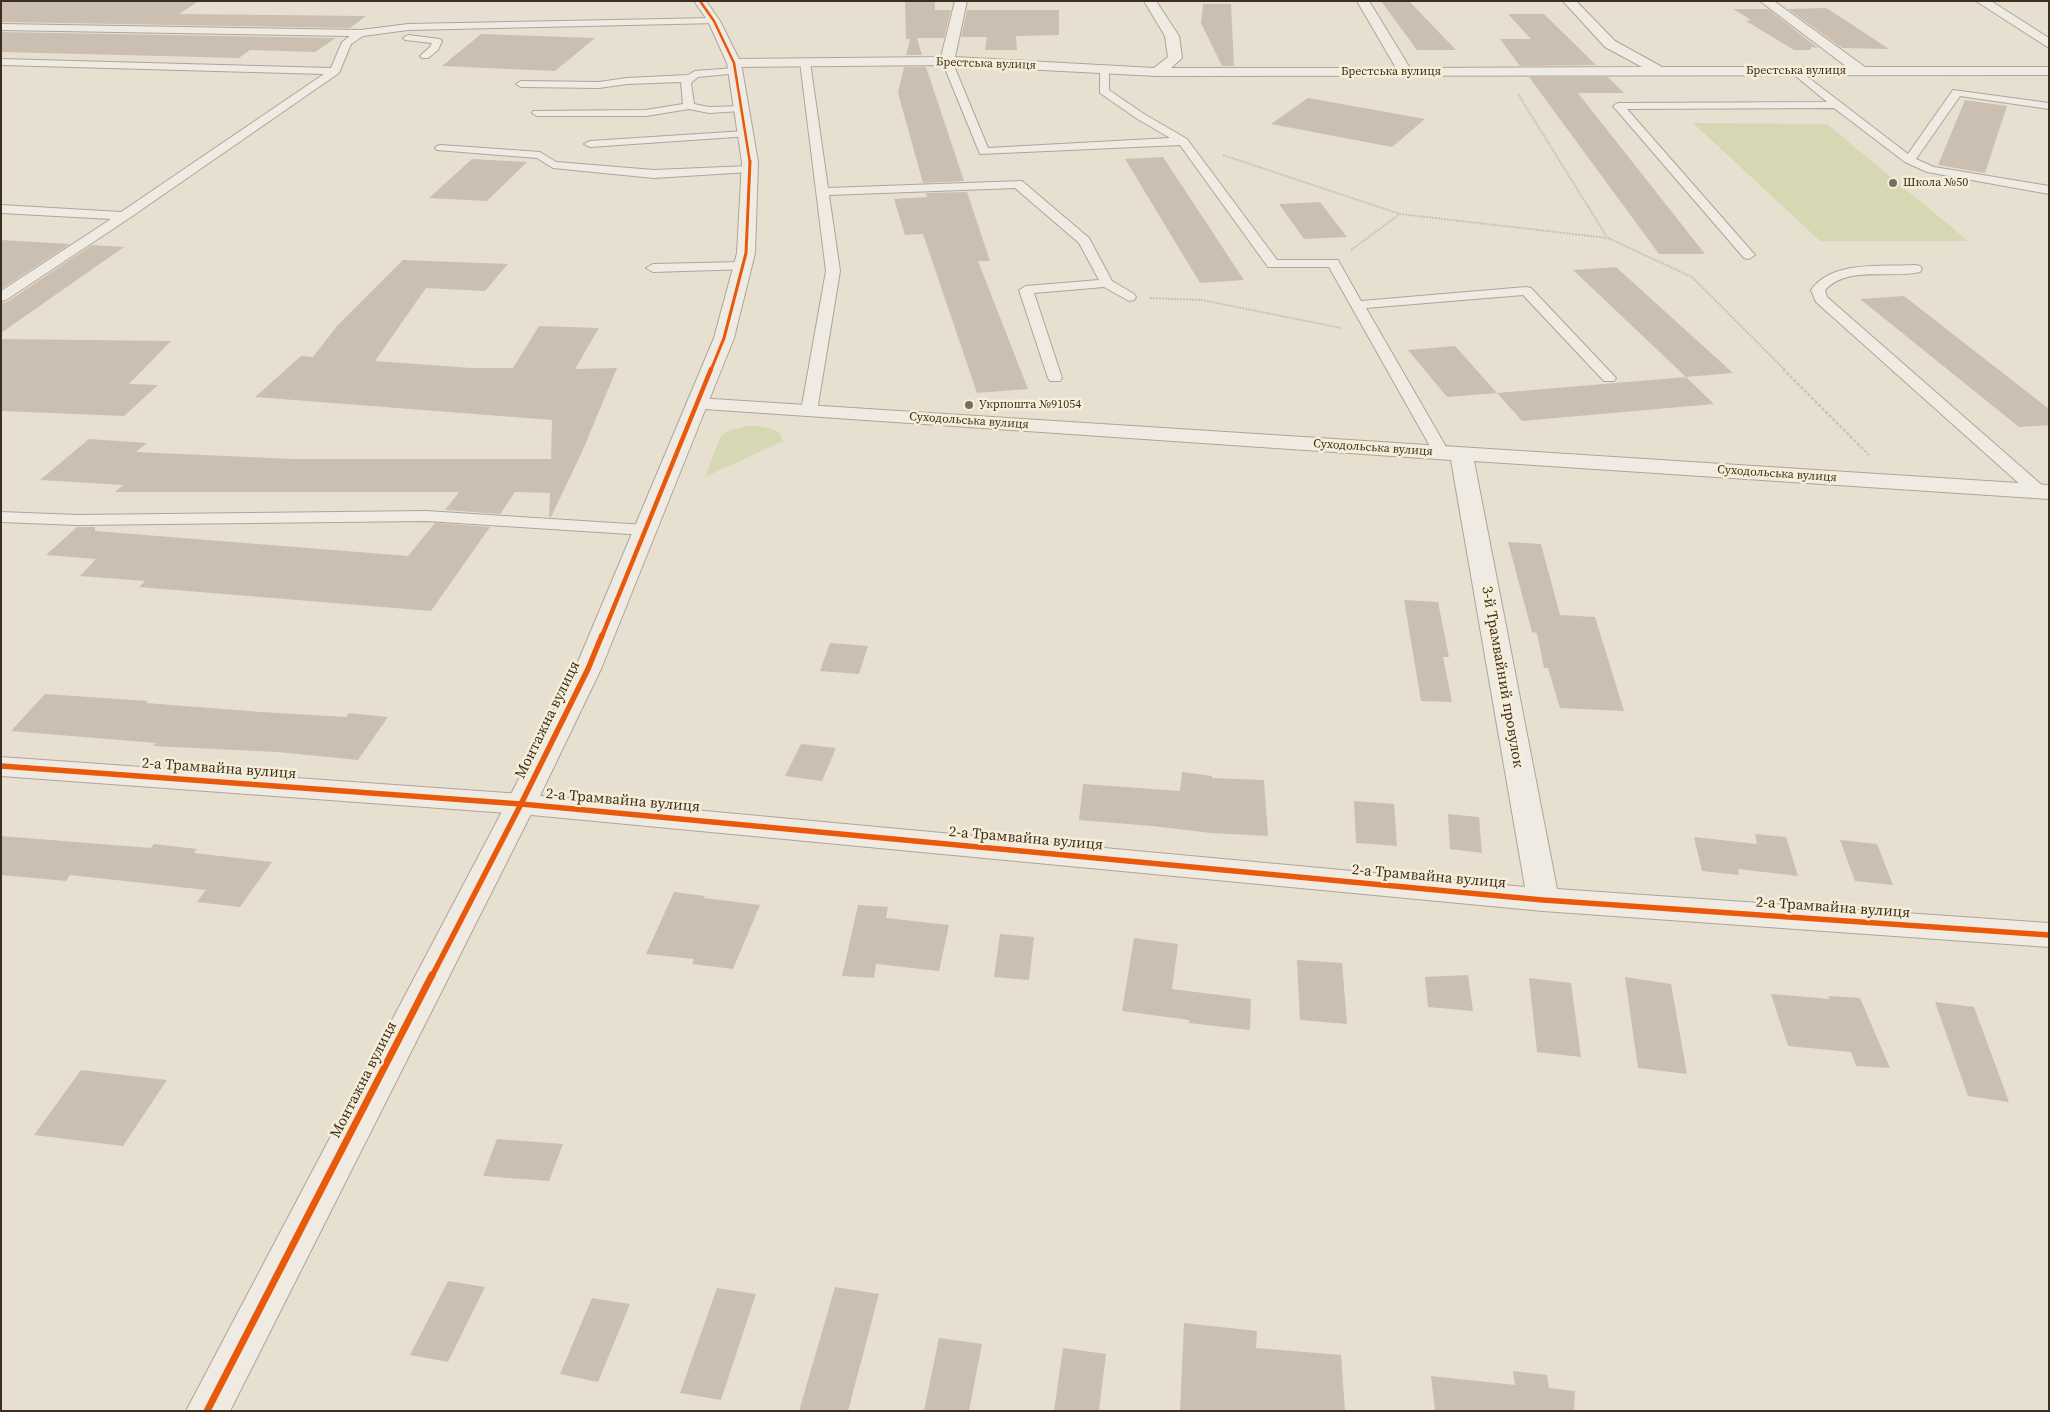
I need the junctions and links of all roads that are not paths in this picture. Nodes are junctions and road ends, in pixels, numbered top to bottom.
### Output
1 (700, 1) edge
2 (961, 1) edge
3 (1150, 1) edge
4 (1363, 1) edge
5 (1569, 1) edge
6 (1766, 1) edge
7 (1982, 1) edge
8 (714, 21) junction
9 (1, 27) edge
10 (361, 33) junction
11 (2049, 44) edge
12 (425, 56) dead end
13 (947, 61) junction
14 (1, 62) edge
15 (805, 62) junction
16 (734, 67) junction
17 (1105, 69) junction
18 (335, 71) junction
19 (1796, 71) junction
20 (1861, 71) junction
21 (2049, 71) edge
22 (1157, 72) junction
23 (1406, 72) junction
24 (1661, 72) junction
25 (691, 78) junction
26 (521, 84) dead end
27 (600, 85) junction
28 (1836, 105) junction
29 (689, 106) junction
30 (2049, 106) edge
31 (741, 108) junction
32 (536, 113) dead end
33 (578, 113) junction
34 (745, 134) junction
35 (1183, 141) junction
36 (590, 144) dead end
37 (441, 148) dead end
38 (1909, 160) junction
39 (749, 169) junction
40 (2049, 190) edge
41 (823, 192) junction
42 (1, 209) edge
43 (124, 216) junction
44 (1749, 254) dead end
45 (742, 266) junction
46 (654, 268) dead end
47 (1915, 269) dead end
48 (1107, 283) junction
49 (1, 297) edge
50 (1129, 297) road end
51 (1357, 304) junction
52 (1055, 378) dead end
53 (1609, 378) dead end
54 (697, 404) junction
55 (809, 411) junction
56 (1451, 453) junction
57 (2043, 491) edge
58 (1, 517) edge
59 (645, 530) junction
60 (1, 766) edge
61 (521, 804) junction
62 (1543, 900) junction
63 (2049, 935) edge
64 (207, 1411) edge

1 - 8 street, Монтажна вулиця
2 - 13 street
3 - 22 street
4 - 23 street
5 - 24 street
6 - 20 street
7 - 11 street
8 - 10 lane
8 - 16 street, Монтажна вулиця
9 - 10 lane
10 - 12 lane
10 - 18 lane
13 - 15 street, Брестська вулиця
13 - 17 street, Брестська вулиця
13 - 35 lane
14 - 18 lane
15 - 16 street, Брестська вулиця
15 - 41 lane
16 - 25 lane
16 - 31 street, Монтажна вулиця
17 - 22 street, Брестська вулиця
17 - 35 lane
18 - 43 lane
19 - 20 street, Брестська вулиця
19 - 24 street, Брестська вулиця
19 - 28 lane
20 - 21 street, Брестська вулиця
22 - 23 street, Брестська вулиця
23 - 24 street, Брестська вулиця
25 - 27 lane
25 - 29 lane
26 - 27 lane
27 - 33 lane
28 - 38 lane
28 - 44 lane
29 - 31 lane
29 - 33 lane
30 - 38 lane
31 - 34 street, Монтажна вулиця
32 - 33 lane
34 - 36 lane
34 - 39 street, Монтажна вулиця
35 - 51 lane
37 - 39 lane
38 - 40 lane
39 - 45 street, Монтажна вулиця
41 - 48 lane
41 - 55 lane
42 - 43 lane
43 - 49 lane
45 - 46 lane
45 - 54 street, Монтажна вулиця
47 - 57 lane
48 - 50 lane
48 - 52 lane
51 - 53 lane
51 - 56 lane
54 - 55 street, Суходольська вулиця
54 - 59 street, Монтажна вулиця
55 - 56 street, Суходольська вулиця
56 - 57 street, Суходольська вулиця
56 - 62 street, 3-й Трамвайний провулок
58 - 59 lane
59 - 61 street, Монтажна вулиця
60 - 61 street, 2-а Трамвайна вулиця
61 - 62 street, 2-а Трамвайна вулиця
61 - 64 street, Монтажна вулиця
62 - 63 street, 2-а Трамвайна вулиця

